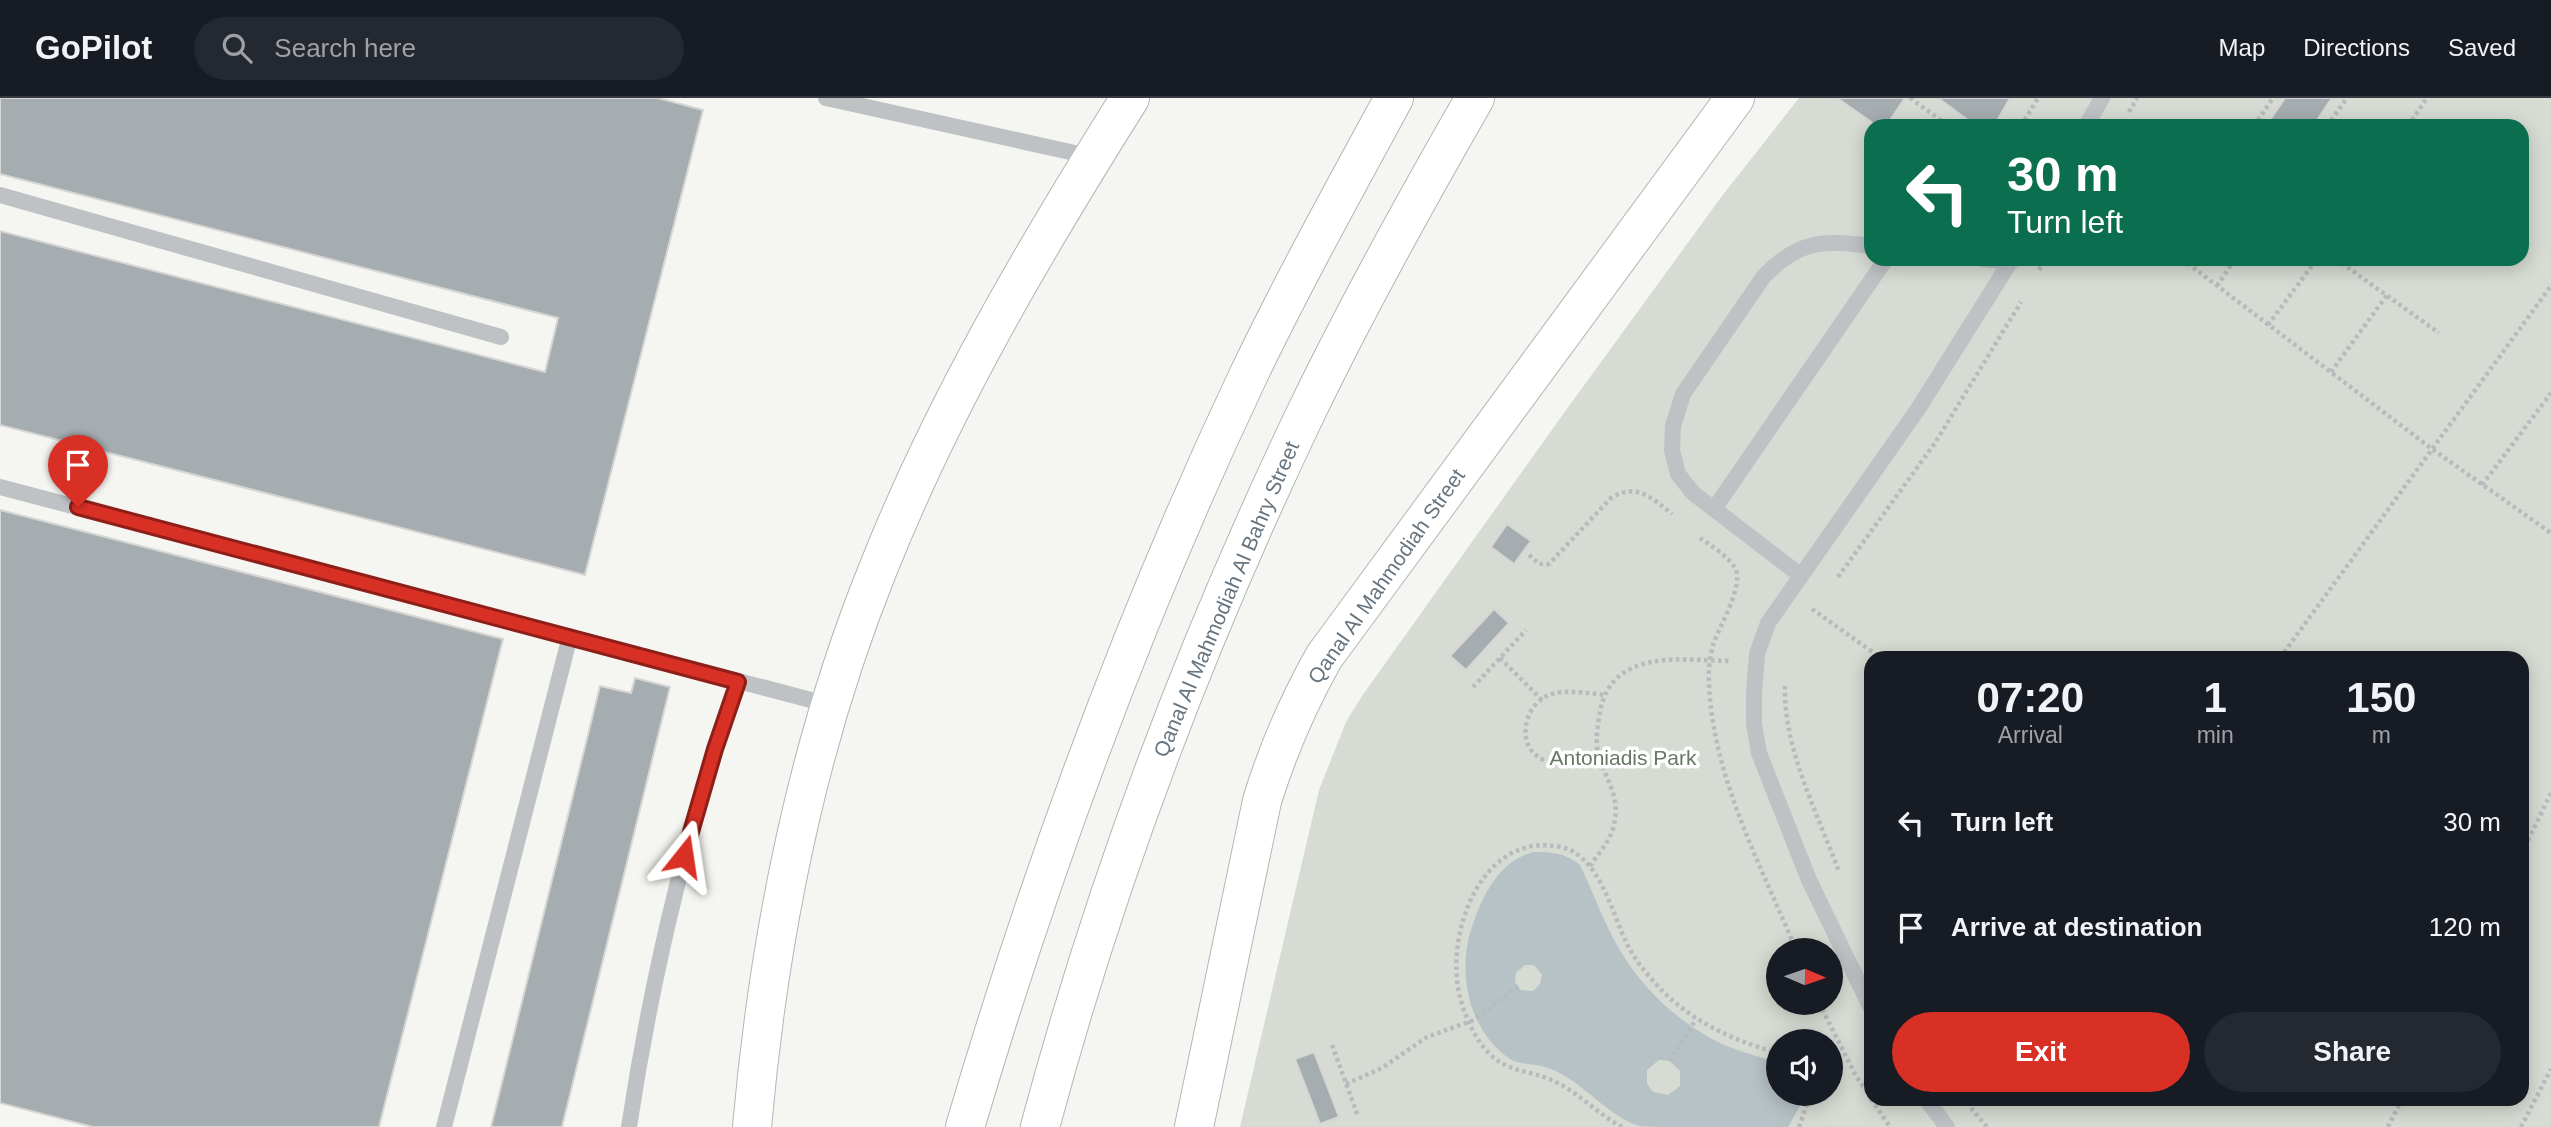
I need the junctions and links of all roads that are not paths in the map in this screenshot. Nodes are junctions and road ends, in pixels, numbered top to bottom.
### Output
1 (826, 98) edge
2 (1130, 98) edge
3 (1394, 98) edge
4 (1475, 98) edge
5 (1735, 98) edge
6 (2102, 98) edge
7 (2091, 119) edge
8 (1093, 156) junction
9 (0, 195) edge
10 (1864, 245) edge
11 (1881, 266) edge
12 (2007, 266) edge
13 (500, 337) dead end
14 (0, 487) edge
15 (1714, 509) junction
16 (1800, 575) junction
17 (570, 636) junction
18 (738, 682) junction
19 (830, 705) junction
20 (1864, 994) edge
21 (1931, 1106) edge
22 (444, 1127) edge
23 (629, 1127) edge
24 (752, 1127) edge
25 (964, 1127) edge
26 (1040, 1127) edge
27 (1194, 1127) edge
28 (1947, 1127) edge

1 - 8 lane
2 - 8 street
3 - 25 street
4 - 26 street, Qanal Al Mahmodiah Al Bahry Street
5 - 27 street, Qanal Al Mahmodiah Street
6 - 7 lane
8 - 19 street
9 - 13 lane
10 - 15 lane
11 - 15 lane
12 - 16 lane
14 - 17 lane
15 - 16 lane
16 - 20 lane
17 - 18 lane
17 - 22 lane
18 - 19 lane
18 - 23 lane
19 - 24 street
21 - 28 lane

